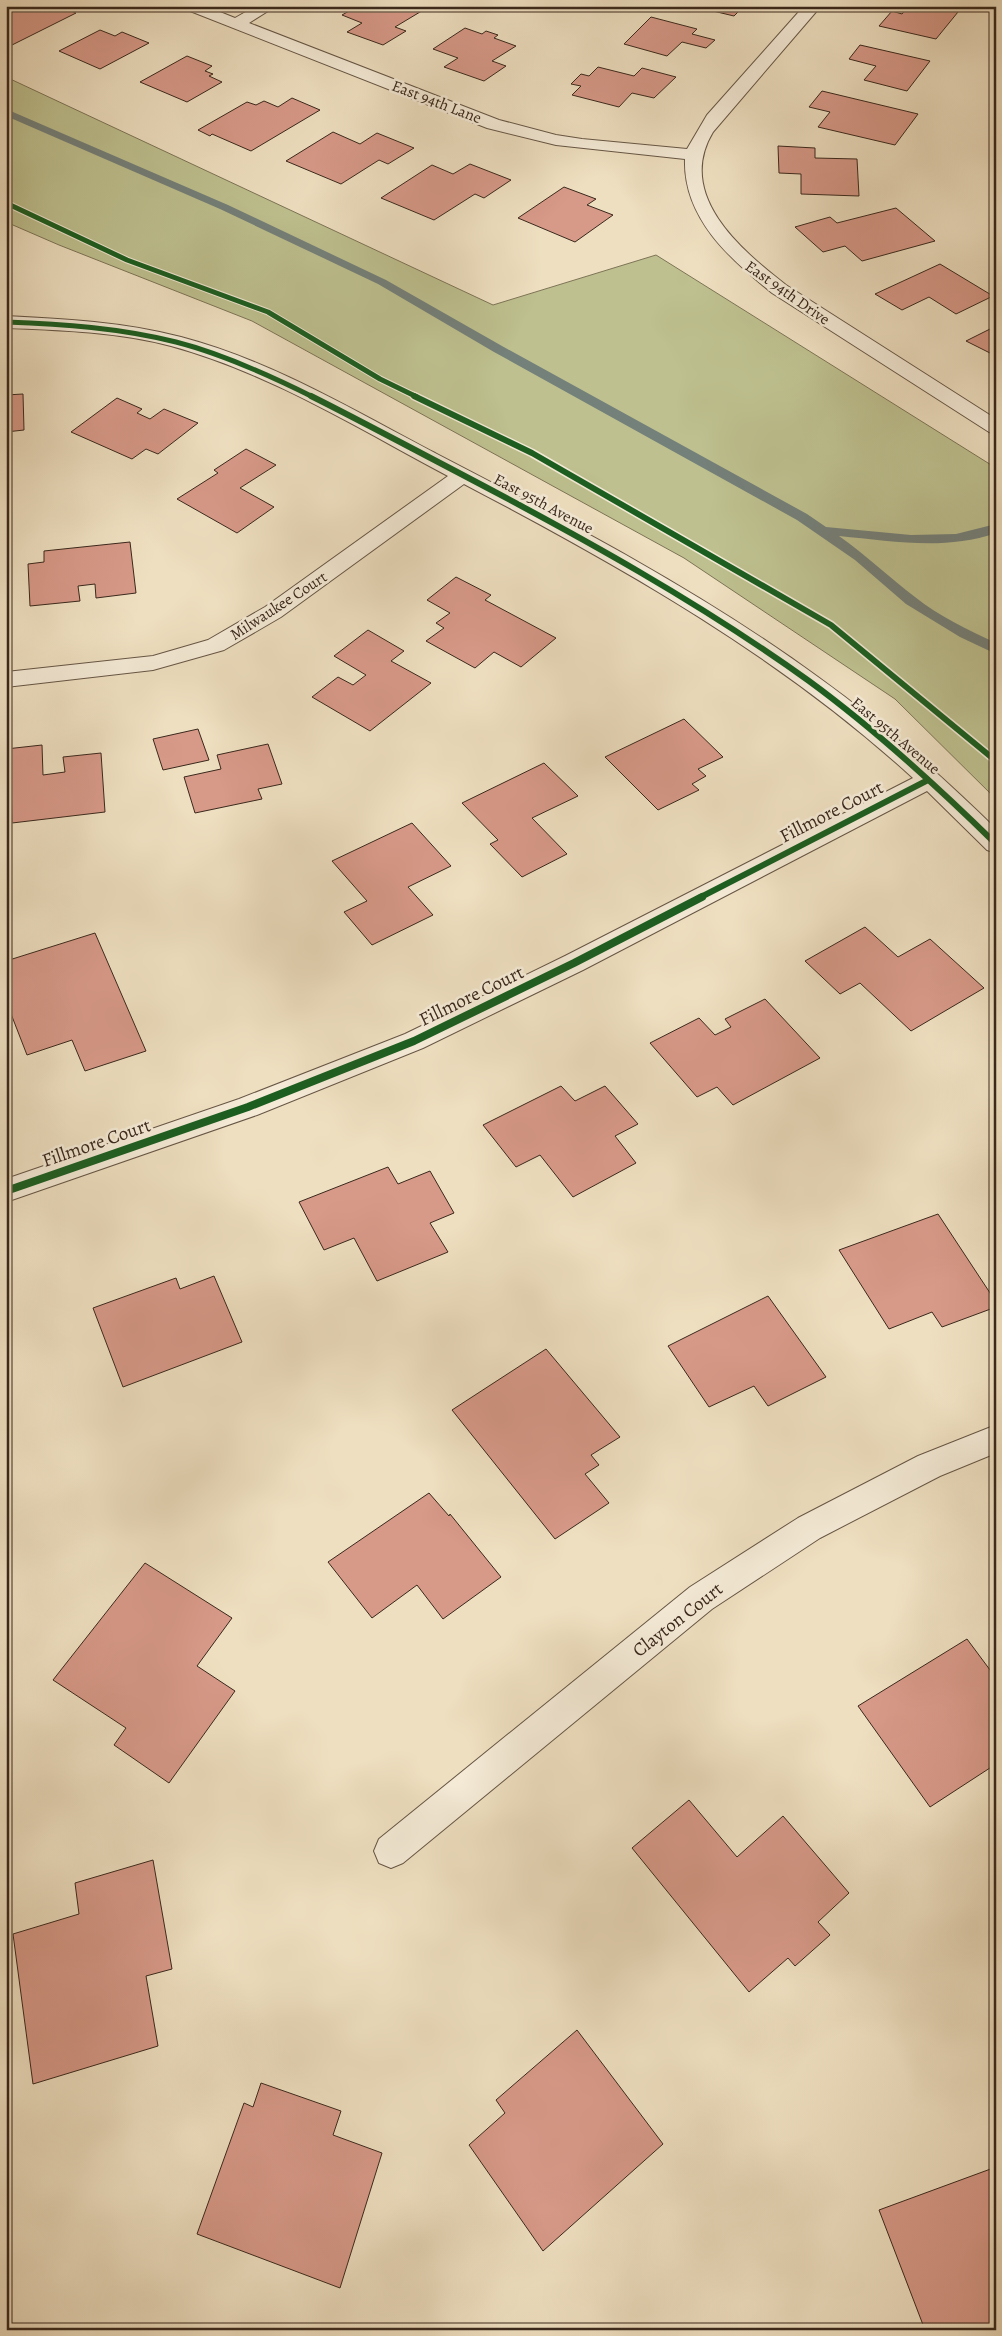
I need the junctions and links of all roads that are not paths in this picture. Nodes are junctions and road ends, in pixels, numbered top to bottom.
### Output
1 (190, 6) edge
2 (268, 6) edge
3 (813, 6) edge
4 (238, 24) junction
5 (694, 155) junction
6 (9, 322) edge
7 (996, 428) edge
8 (463, 475) junction
9 (6, 680) edge
10 (928, 780) junction
11 (996, 844) edge
12 (6, 1191) edge
13 (996, 1439) edge
14 (391, 1851) dead end

1 - 4 street, East 94th Lane
2 - 4 street
3 - 5 street, East 94th Drive
4 - 5 street, East 94th Lane
5 - 7 street, East 94th Drive
6 - 8 street, East 95th Avenue
8 - 9 street, Milwaukee Court
8 - 10 street, East 95th Avenue
10 - 11 street, East 95th Avenue
10 - 12 street, Fillmore Court
13 - 14 street, Clayton Court

